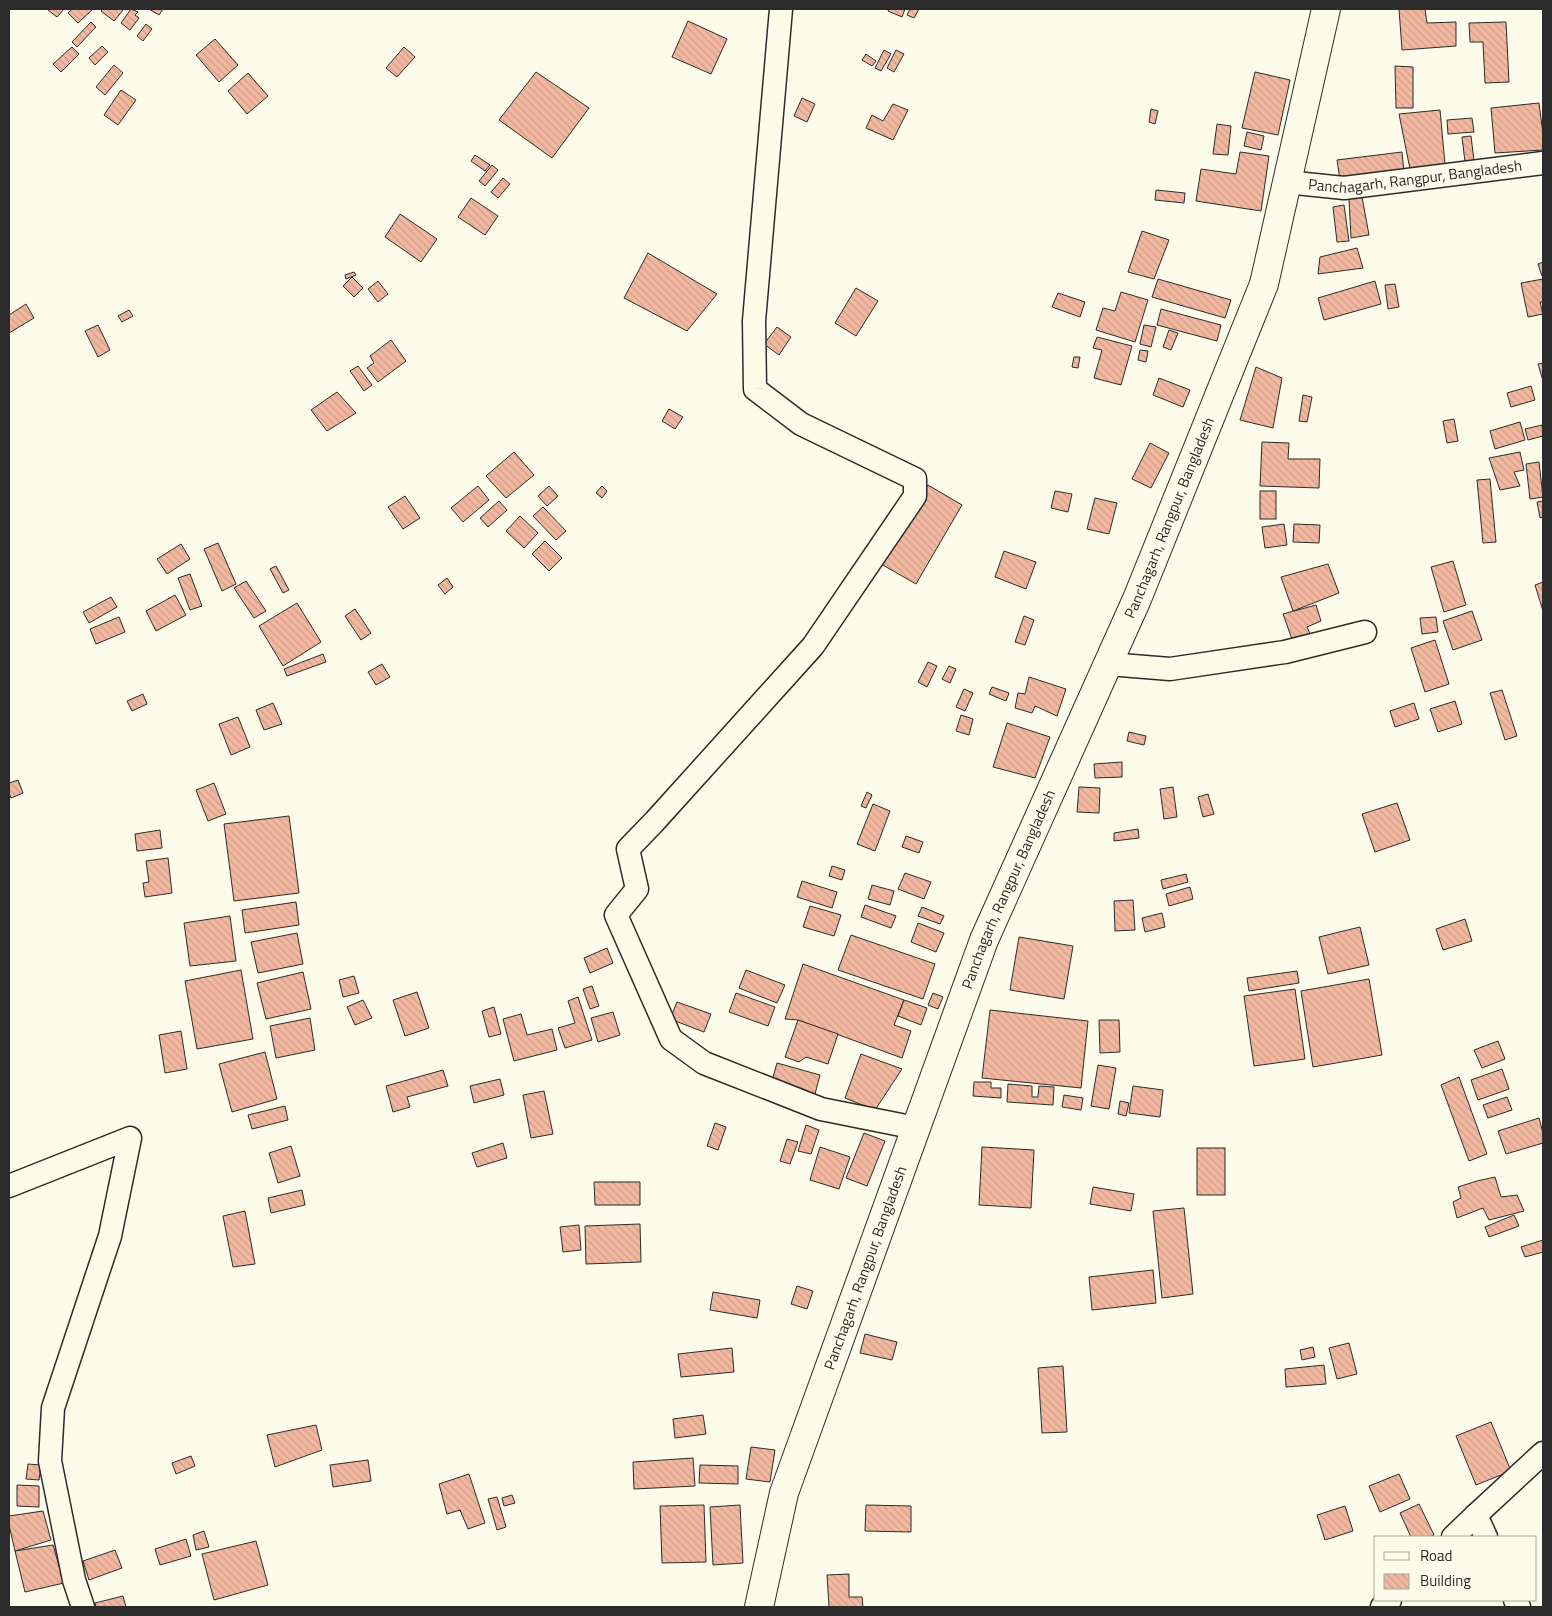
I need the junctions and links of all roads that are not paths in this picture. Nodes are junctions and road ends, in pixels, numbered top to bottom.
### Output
1 (781, 9) edge
2 (1326, 9) edge
3 (1543, 163) edge
4 (1286, 182) junction
5 (1365, 632) dead end
6 (1108, 664) junction
7 (916, 1128) junction
8 (9, 1186) edge
9 (1543, 1453) edge
10 (1476, 1515) junction
11 (1454, 1536) edge
12 (1486, 1536) edge
13 (82, 1607) edge
14 (759, 1607) edge

1 - 7 street
2 - 4 street, Panchagarh, Rangpur, Bangladesh
3 - 4 street, Panchagarh, Rangpur, Bangladesh
4 - 6 street, Panchagarh, Rangpur, Bangladesh
5 - 6 street
6 - 7 street, Panchagarh, Rangpur, Bangladesh
7 - 14 street, Panchagarh, Rangpur, Bangladesh
8 - 13 street
9 - 10 street
10 - 11 street
10 - 12 street

